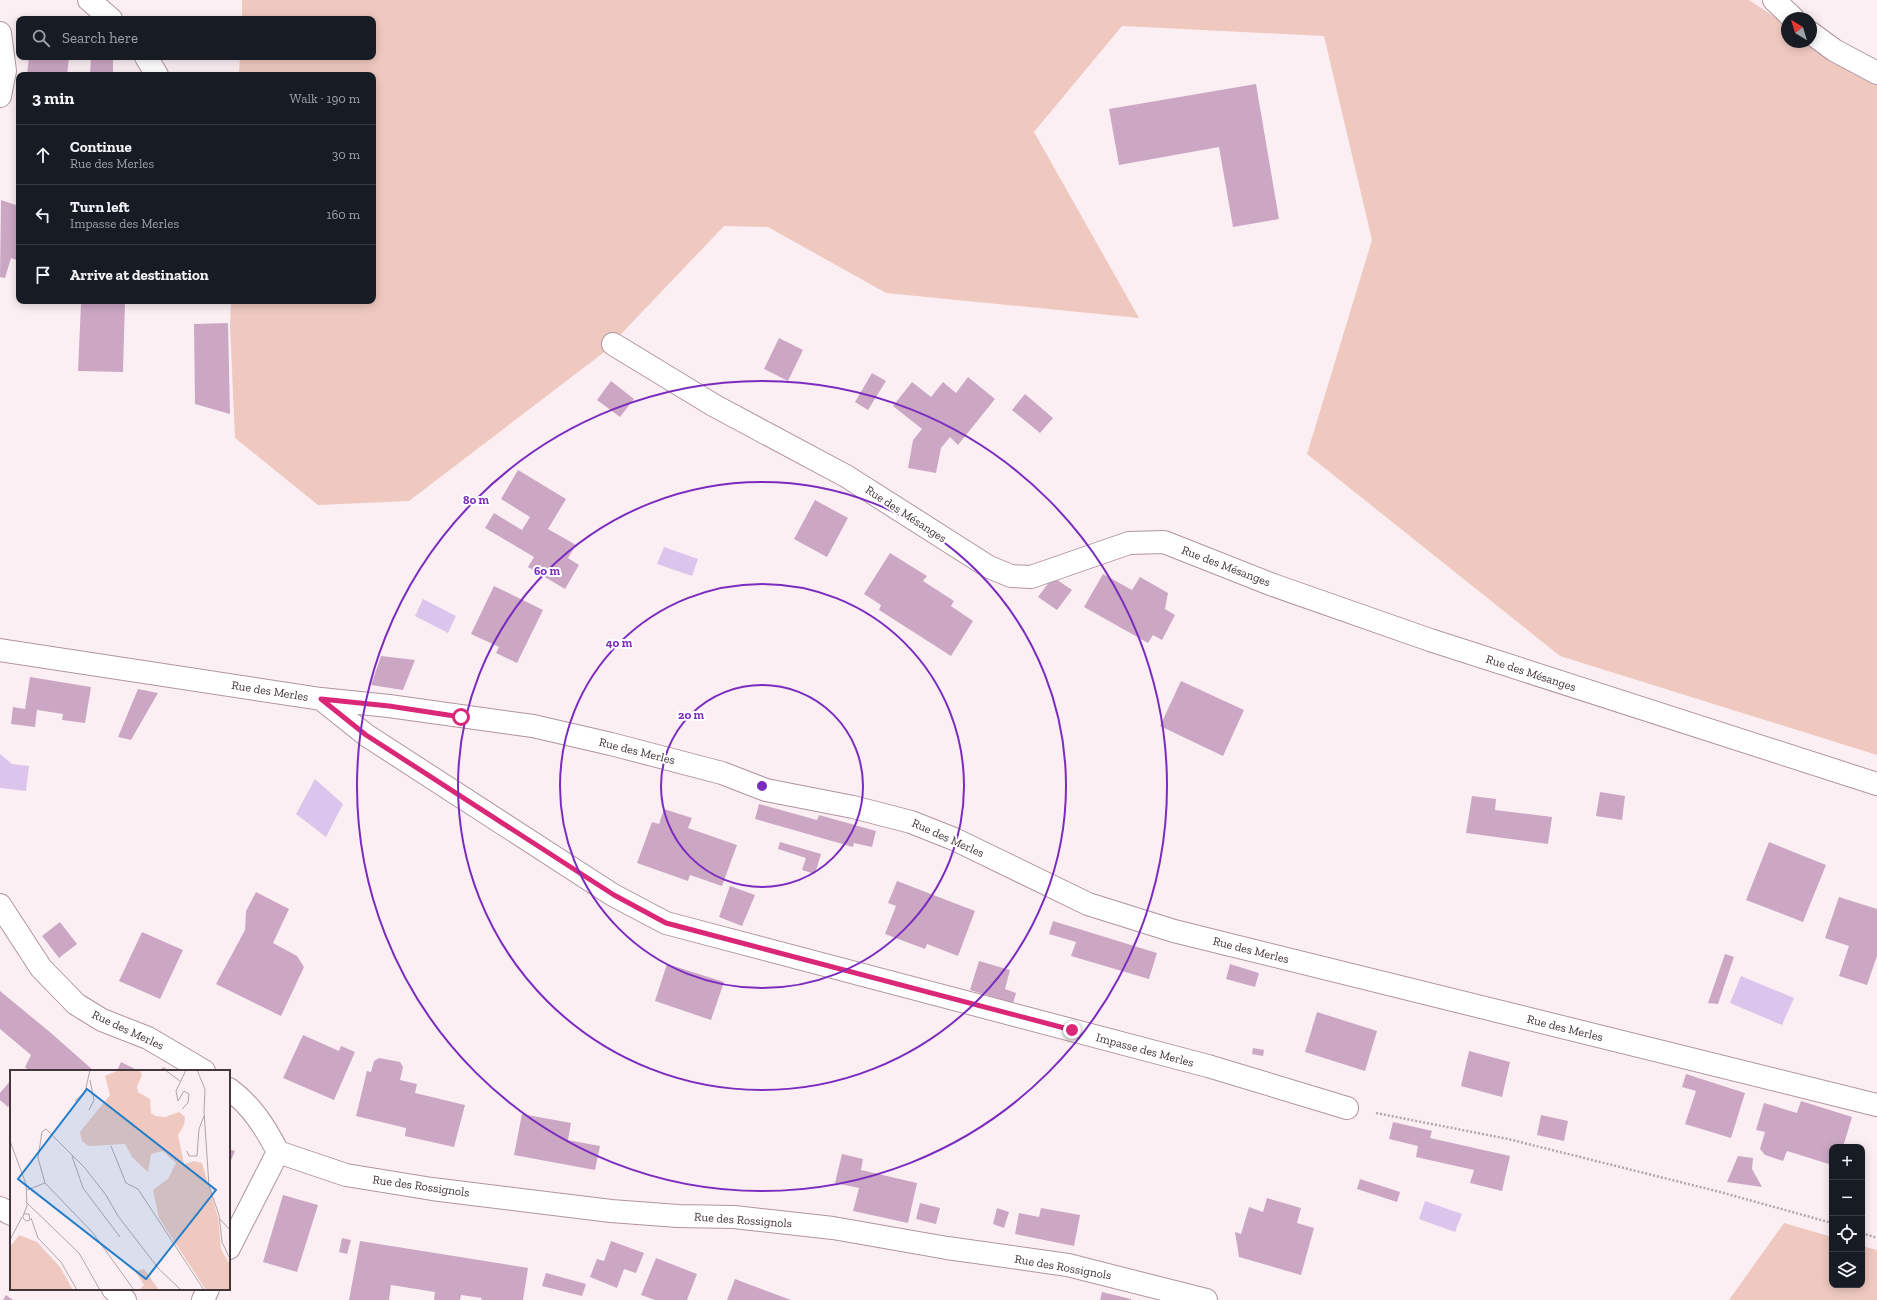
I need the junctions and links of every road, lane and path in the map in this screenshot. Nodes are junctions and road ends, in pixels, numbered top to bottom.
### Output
1 (89, 0) edge
2 (1774, 0) edge
3 (1787, 12) edge
4 (108, 16) edge
5 (0, 32) edge
6 (1817, 37) edge
7 (148, 60) edge
8 (154, 72) edge
9 (1877, 73) edge
10 (0, 96) edge
11 (613, 344) dead end
12 (0, 650) edge
13 (321, 699) junction
14 (1877, 784) edge
15 (0, 905) edge
16 (202, 1070) edge
17 (230, 1090) edge
18 (1877, 1105) edge
19 (1347, 1108) joint
20 (278, 1152) junction
21 (0, 1208) edge
22 (10, 1213) edge
23 (1829, 1222) edge
24 (1865, 1234) edge
25 (1877, 1238) edge
26 (230, 1246) edge
27 (114, 1290) edge
28 (208, 1290) edge
29 (125, 1300) edge
30 (203, 1300) edge
31 (1206, 1300) edge

1 - 4 street
2 - 3 street
5 - 10 street
6 - 9 street
7 - 8 street
11 - 14 street, Rue des Mésanges
12 - 13 street, Rue des Merles
13 - 18 street, Rue des Merles
13 - 19 street, Impasse des Merles
15 - 16 street, Rue des Merles
17 - 20 street
19 - 23 path
20 - 26 street
20 - 31 street, Rue des Rossignols
21 - 22 street
24 - 25 path
27 - 29 street
28 - 30 street

